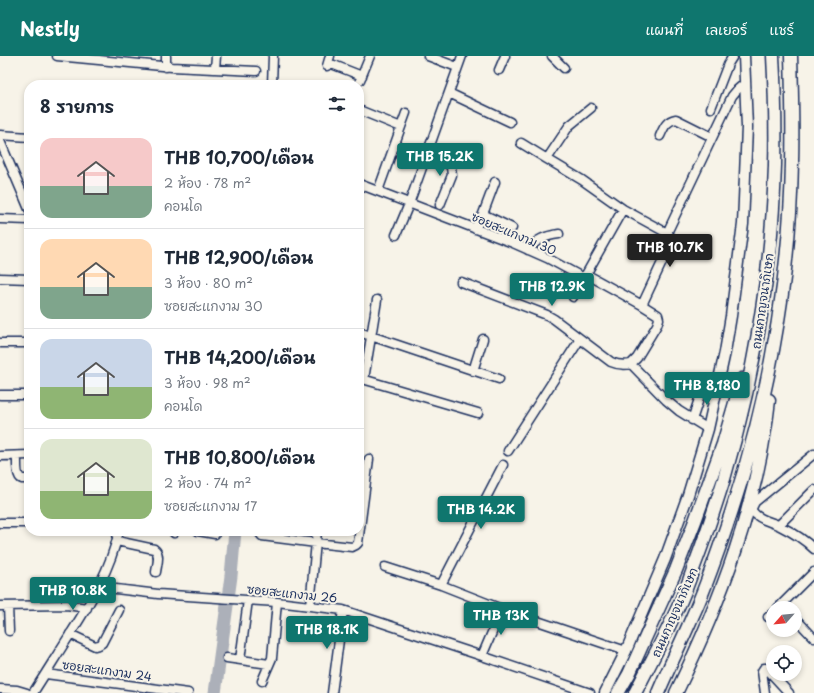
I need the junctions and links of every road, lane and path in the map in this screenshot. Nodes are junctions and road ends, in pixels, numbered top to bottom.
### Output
1 (57, 56) edge
2 (63, 56) edge
3 (166, 56) edge
4 (216, 56) edge
5 (273, 56) edge
6 (330, 56) edge
7 (370, 56) edge
8 (428, 56) edge
9 (462, 56) edge
10 (506, 56) edge
11 (552, 56) edge
12 (734, 56) edge
13 (744, 56) edge
14 (773, 56) edge
15 (791, 56) edge
16 (86, 57) edge
17 (117, 59) edge
18 (166, 67) junction
19 (457, 67) junction
20 (564, 68) dead end
21 (215, 69) junction
22 (499, 70) dead end
23 (256, 71) dead end
24 (272, 80) edge
25 (745, 83) junction
26 (448, 93) junction
27 (590, 108) dead end
28 (711, 108) dead end
29 (364, 112) edge
30 (406, 113) dead end
31 (510, 122) dead end
32 (401, 127) junction
33 (0, 135) edge
34 (24, 136) edge
35 (660, 136) dead end
36 (712, 137) junction
37 (0, 141) edge
38 (521, 143) dead end
39 (426, 156) junction
40 (547, 159) junction
41 (495, 182) dead end
42 (364, 186) edge
43 (378, 191) junction
44 (24, 197) edge
45 (409, 204) junction
46 (440, 205) dead end
47 (623, 209) junction
48 (483, 214) junction
49 (0, 219) edge
50 (24, 220) edge
51 (512, 228) dead end
52 (475, 229) junction
53 (667, 233) junction
54 (559, 234) dead end
55 (396, 235) dead end
56 (672, 241) junction
57 (528, 250) junction
58 (692, 251) dead end
59 (585, 276) junction
60 (0, 278) edge
61 (24, 279) edge
62 (461, 282) dead end
63 (764, 293) junction
64 (573, 297) dead end
65 (376, 300) dead end
66 (642, 305) junction
67 (776, 332) junction
68 (364, 334) edge
69 (371, 337) junction
70 (484, 339) dead end
71 (580, 339) junction
72 (0, 343) edge
73 (24, 343) edge
74 (631, 364) junction
75 (364, 366) edge
76 (473, 371) junction
77 (364, 379) edge
78 (499, 379) dead end
79 (703, 386) dead end
80 (0, 395) edge
81 (24, 395) edge
82 (478, 413) dead end
83 (692, 420) junction
84 (708, 430) junction
85 (508, 451) dead end
86 (814, 454) edge
87 (24, 455) edge
88 (0, 456) edge
89 (17, 456) junction
90 (369, 459) dead end
91 (503, 465) dead end
92 (24, 479) edge
93 (814, 490) edge
94 (364, 497) edge
95 (0, 517) edge
96 (24, 517) edge
97 (0, 523) edge
98 (24, 523) edge
99 (779, 525) junction
100 (118, 536) edge
101 (262, 536) edge
102 (317, 536) edge
103 (359, 536) edge
104 (117, 541) junction
105 (316, 544) junction
106 (814, 549) edge
107 (385, 567) dead end
108 (156, 572) dead end
109 (814, 572) edge
110 (441, 585) junction
111 (99, 587) junction
112 (248, 600) junction
113 (787, 601) edge
114 (277, 602) junction
115 (4, 606) edge
116 (310, 606) junction
117 (87, 608) junction
118 (502, 609) junction
119 (119, 610) dead end
120 (343, 610) junction
121 (802, 625) edge
122 (9, 630) dead end
123 (70, 634) junction
124 (814, 638) edge
125 (626, 651) junction
126 (482, 656) junction
127 (227, 658) dead end
128 (240, 660) junction
129 (269, 664) junction
130 (46, 674) junction
131 (262, 681) dead end
132 (0, 689) edge
133 (27, 693) edge
134 (33, 693) edge
135 (188, 693) edge
136 (332, 693) edge
137 (588, 693) edge
138 (605, 693) edge
139 (618, 693) edge
140 (635, 693) edge
141 (658, 693) edge
142 (676, 693) edge
143 (766, 693) edge
144 (789, 693) edge

1 - 2 street
2 - 16 street
3 - 18 street
4 - 21 street
5 - 24 street
6 - 7 street
8 - 19 street
9 - 19 street
10 - 22 street
11 - 20 street
12 - 28 street
13 - 25 main road
14 - 63 highway, ถนนกาญจนาภิเษก
15 - 67 highway, ถนนกาญจนาภิเษก
16 - 17 street
17 - 18 street
18 - 21 street
19 - 26 street
21 - 23 street
25 - 36 street
25 - 84 main road
26 - 31 street
26 - 39 street
27 - 40 street
29 - 32 street
30 - 32 street
32 - 43 street
33 - 34 street
35 - 36 street
36 - 53 street
37 - 44 street
38 - 40 street
39 - 45 street
39 - 46 street
40 - 47 street
41 - 48 street
42 - 43 street, ซอยสะแกงาม 30
43 - 45 street, ซอยสะแกงาม 30
45 - 52 street, ซอยสะแกงาม 30
45 - 55 street
47 - 53 street
47 - 59 street
48 - 51 street
48 - 52 street
49 - 50 street
52 - 57 street, ซอยสะแกงาม 30
53 - 56 street
54 - 57 street
56 - 58 street
56 - 66 street
57 - 59 street, ซอยสะแกงาม 30
59 - 64 street
59 - 66 street, ซอยสะแกงาม 30
60 - 61 street
62 - 71 street
63 - 139 highway
63 - 140 highway, ถนนกาญจนาภิเษก
65 - 69 street
66 - 74 street, ซอยสะแกงาม 30
67 - 141 highway, ถนนกาญจนาภิเษก
67 - 142 highway
68 - 69 street
69 - 75 street
69 - 76 street
70 - 76 street
71 - 74 street
71 - 85 street
72 - 73 street
74 - 83 street
76 - 78 street
77 - 82 street
79 - 83 street
80 - 81 street
83 - 84 street
84 - 125 main road
86 - 99 street
87 - 89 street
88 - 89 street
89 - 92 street
90 - 94 street
91 - 110 street
93 - 99 street
95 - 96 street
97 - 98 street
99 - 106 street
100 - 104 street
101 - 105 street
102 - 105 street
103 - 105 street
104 - 108 street
104 - 111 street
105 - 116 street
107 - 110 street
109 - 113 street
110 - 118 street
111 - 112 street, ซอยสะแกงาม 26
111 - 117 street
112 - 114 street, ซอยสะแกงาม 26
112 - 128 street
114 - 116 street, ซอยสะแกงาม 26
114 - 129 street
115 - 117 street
115 - 122 street
116 - 120 street, ซอยสะแกงาม 26
117 - 123 street
118 - 125 street
118 - 126 street
119 - 123 street
120 - 126 street, ซอยสะแกงาม 26
120 - 136 street
121 - 124 street
123 - 130 street
125 - 138 main road
126 - 137 street, ซอยสะแกงาม 26
127 - 128 street
128 - 129 street
129 - 131 street
130 - 134 street
130 - 135 street, ซอยสะแกงาม 24
132 - 133 street
143 - 144 street

